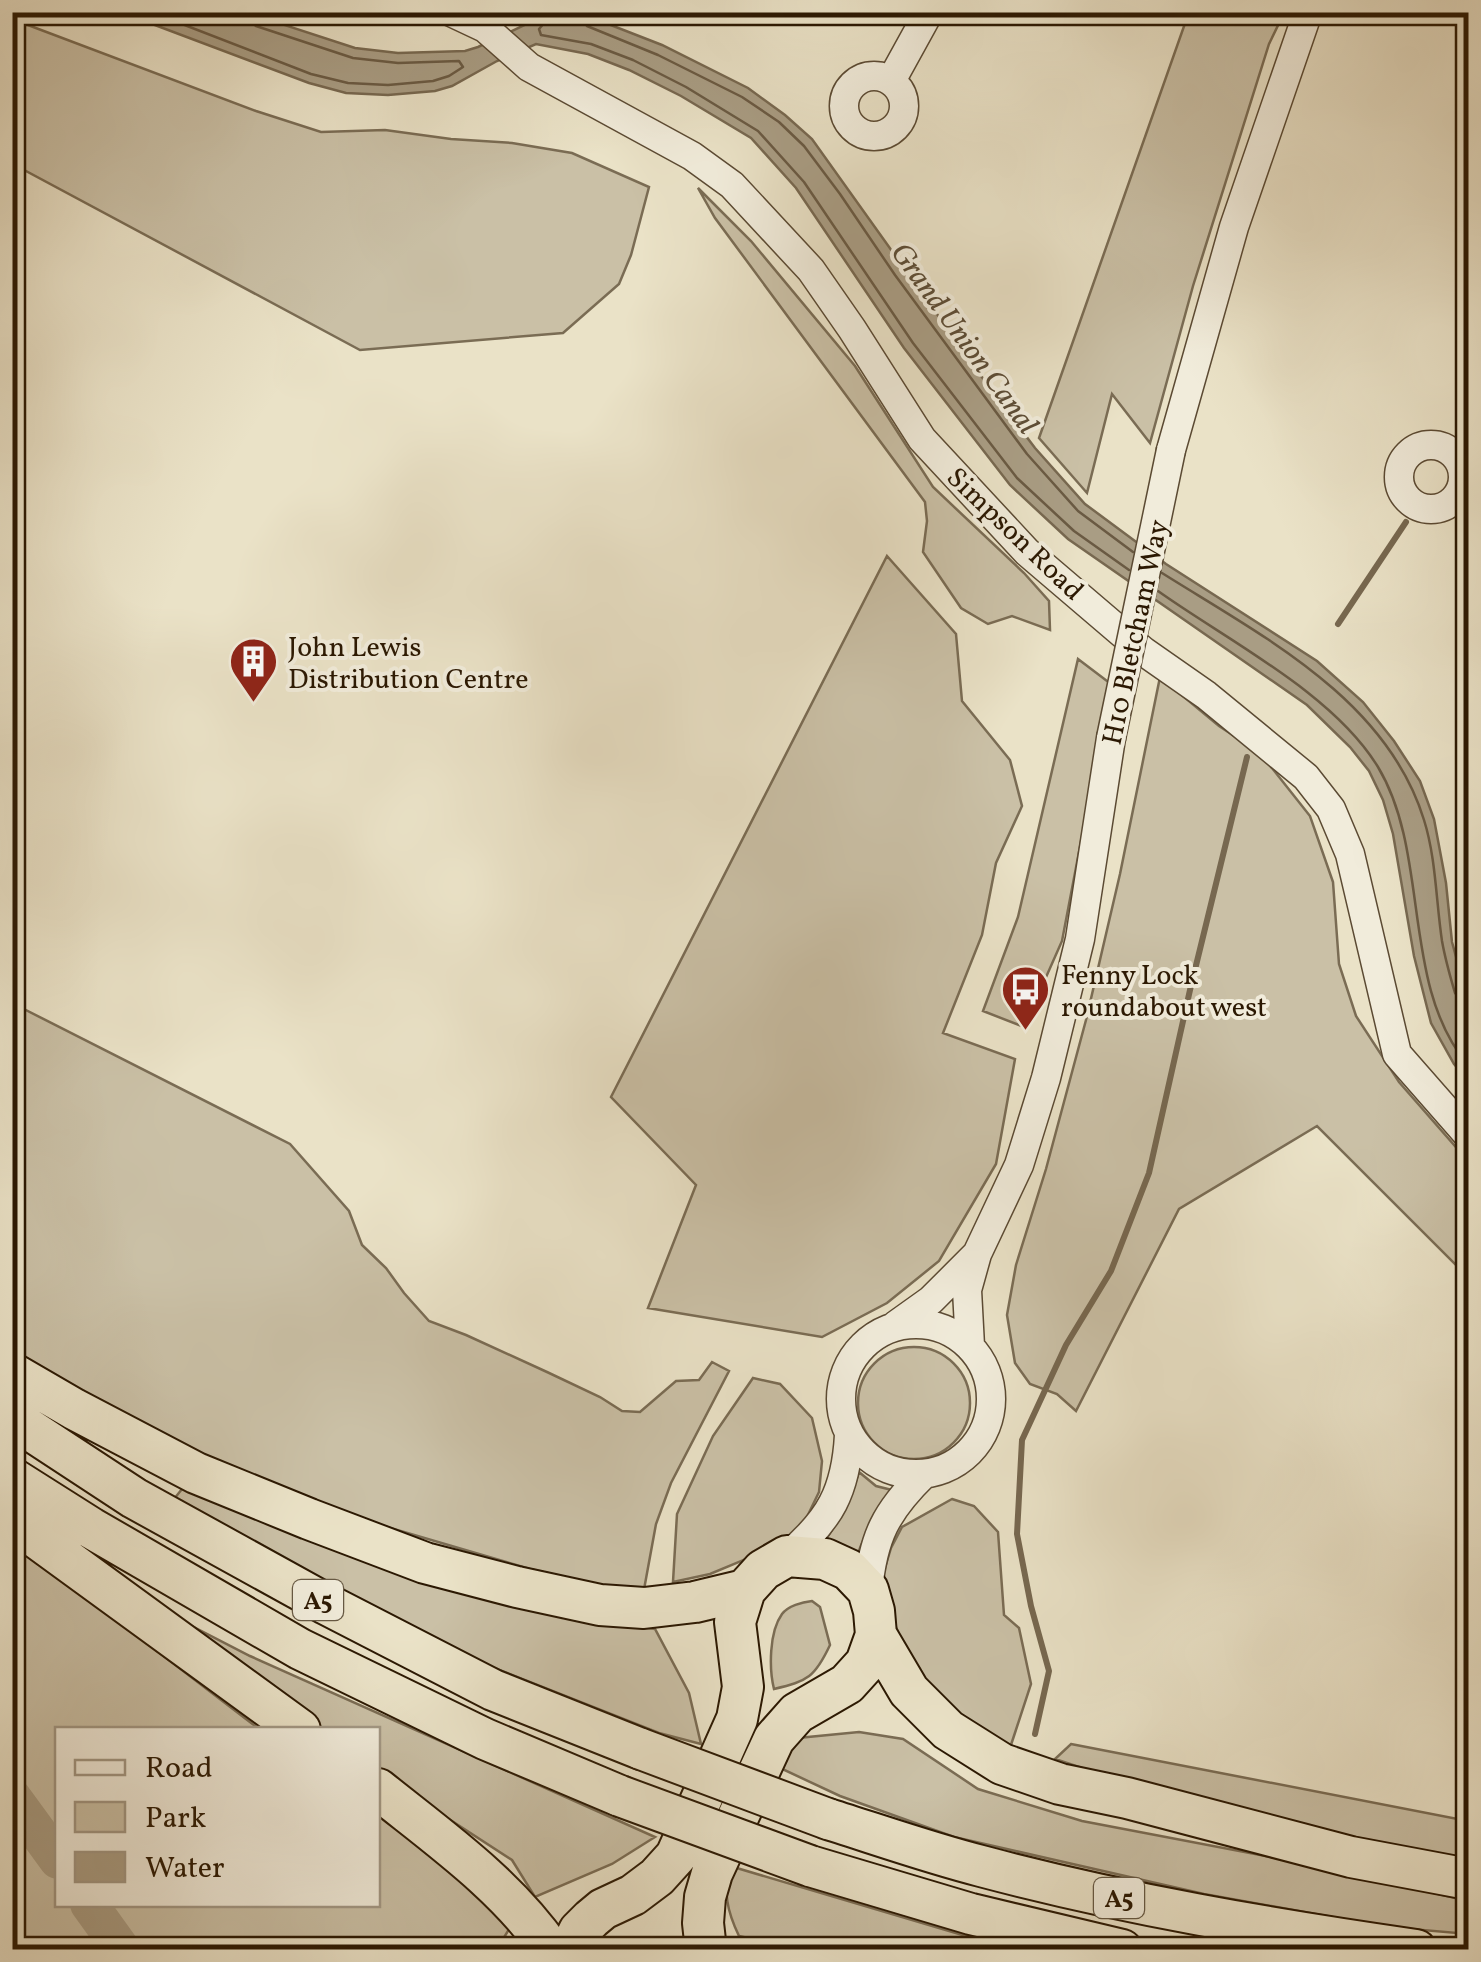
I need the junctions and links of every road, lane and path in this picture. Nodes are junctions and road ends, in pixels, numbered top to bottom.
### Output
1 (451, 12) edge
2 (929, 12) edge
3 (1308, 12) edge
4 (891, 82) dead end
5 (1468, 1135) edge
6 (978, 1254) junction
7 (894, 1326) junction
8 (970, 1346) junction
9 (12, 1372) edge
10 (12, 1418) edge
11 (849, 1435) junction
12 (924, 1474) junction
13 (12, 1478) edge
14 (12, 1520) edge
15 (787, 1556) junction
16 (745, 1590) junction
17 (868, 1590) junction
18 (876, 1635) junction
19 (296, 1727) edge
20 (380, 1791) edge
21 (1468, 1879) edge
22 (545, 1935) edge
23 (706, 1950) edge
24 (1122, 1950) edge
25 (1416, 1950) edge

1 - 5 street, Simpson Road
2 - 4 street
3 - 6 street, H10 Bletcham Way, bridge
6 - 7 street, H10 Bletcham Way
6 - 8 street, H10 Bletcham Way
7 - 8 street
7 - 11 street
8 - 12 street
9 - 16 highway
10 - 25 highway, A5, bridge
11 - 12 street
11 - 15 street
12 - 17 street
13 - 24 highway, A5, bridge
14 - 19 highway
15 - 16 highway
15 - 17 highway
16 - 22 highway
17 - 18 highway
18 - 21 highway
18 - 23 highway
20 - 22 highway

